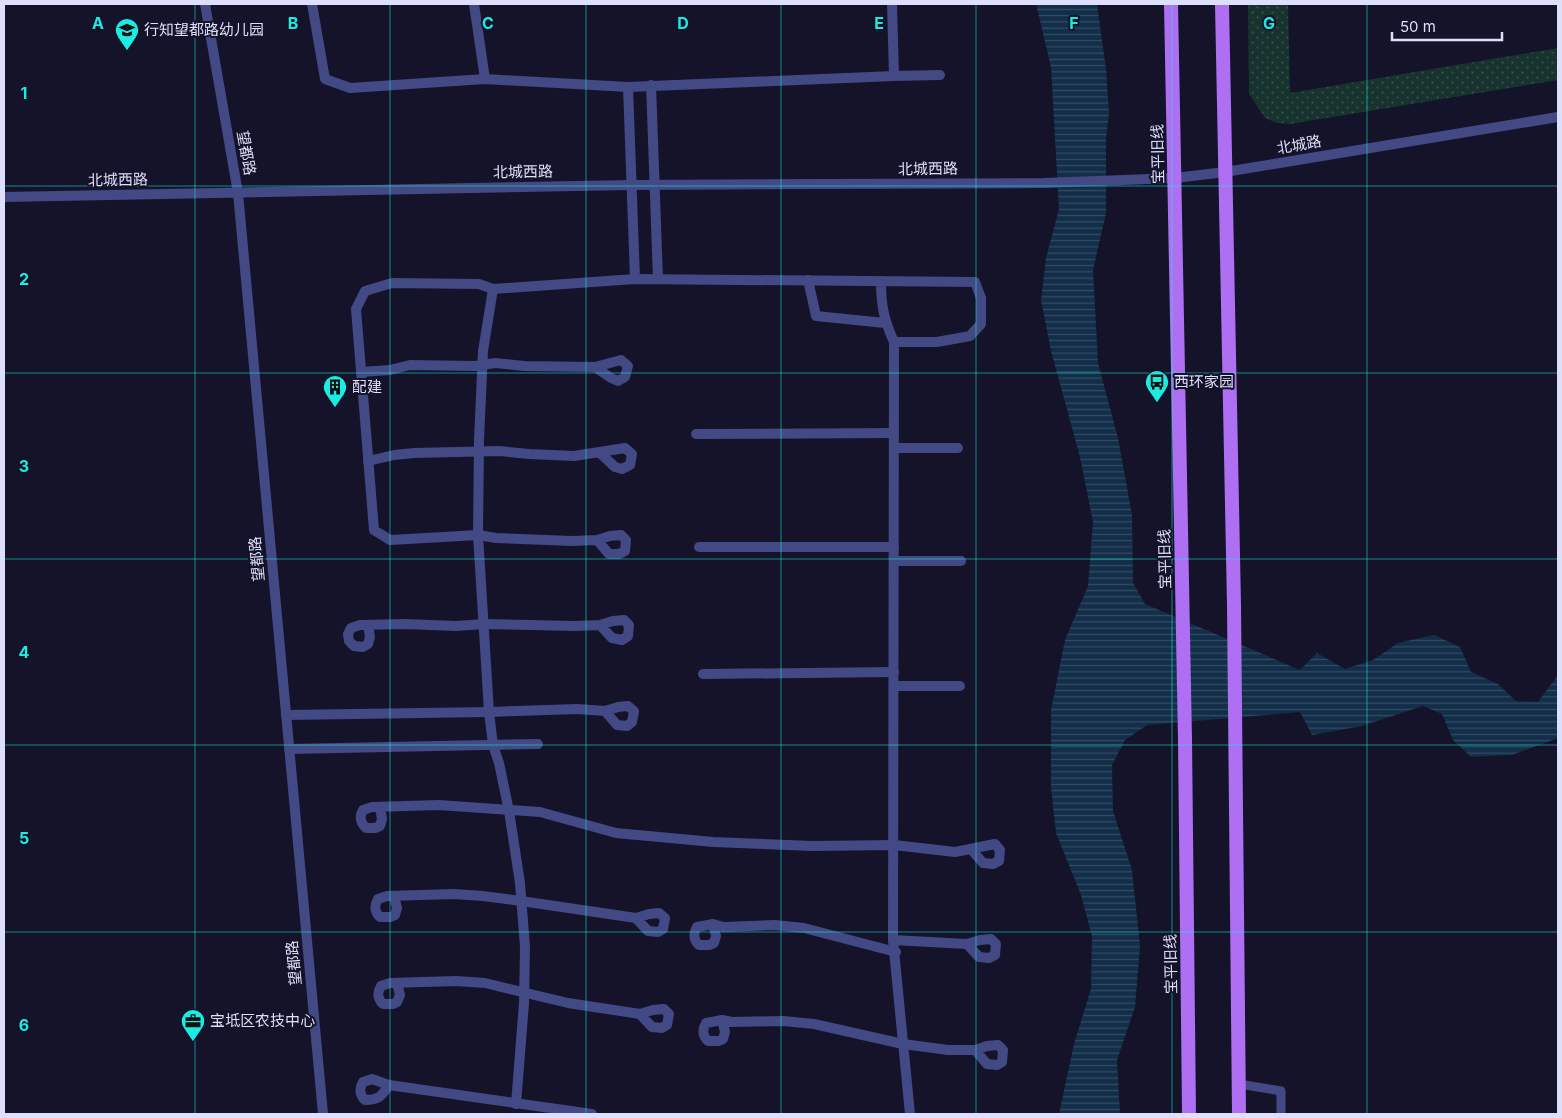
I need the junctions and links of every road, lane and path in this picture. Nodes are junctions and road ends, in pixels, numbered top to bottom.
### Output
1 (205, 4) edge
2 (312, 4) edge
3 (474, 4) edge
4 (892, 4) edge
5 (1171, 4) edge
6 (1222, 4) edge
7 (940, 75) dead end
8 (894, 76) junction
9 (485, 79) junction
10 (650, 85) junction
11 (628, 87) junction
12 (1558, 116) edge
13 (1225, 172) junction
14 (1175, 178) junction
15 (1044, 182) joint
16 (632, 185) junction
17 (655, 186) junction
18 (238, 194) junction
19 (4, 197) edge
20 (635, 279) junction
21 (658, 279) junction
22 (808, 280) junction
23 (881, 281) junction
24 (493, 289) junction
25 (885, 323) junction
26 (894, 342) junction
27 (482, 364) junction
28 (595, 367) dead end
29 (361, 372) junction
30 (894, 432) junction
31 (696, 434) dead end
32 (894, 448) junction
33 (958, 448) dead end
34 (479, 452) junction
35 (600, 453) dead end
36 (368, 461) junction
37 (478, 535) junction
38 (597, 540) dead end
39 (699, 547) dead end
40 (894, 547) junction
41 (961, 561) dead end
42 (894, 562) junction
43 (484, 624) junction
44 (368, 625) dead end
45 (600, 625) dead end
46 (894, 672) junction
47 (703, 674) dead end
48 (894, 686) junction
49 (960, 686) dead end
50 (604, 711) dead end
51 (489, 712) junction
52 (286, 715) junction
53 (538, 744) dead end
54 (494, 745) junction
55 (289, 749) junction
56 (380, 807) dead end
57 (508, 810) junction
58 (894, 845) junction
59 (971, 850) dead end
60 (394, 896) dead end
61 (521, 900) junction
62 (636, 918) dead end
63 (713, 924) dead end
64 (893, 940) junction
65 (967, 944) dead end
66 (896, 952) junction
67 (397, 983) dead end
68 (524, 992) junction
69 (640, 1014) dead end
70 (722, 1020) dead end
71 (903, 1044) junction
72 (974, 1050) dead end
73 (1239, 1084) junction
74 (389, 1086) dead end
75 (516, 1104) junction
76 (323, 1114) edge
77 (592, 1114) edge
78 (910, 1114) edge
79 (1189, 1114) edge
80 (1239, 1114) edge
81 (1281, 1114) edge

1 - 18 street, 望都路
2 - 9 street
3 - 9 street
4 - 8 street
5 - 14 main road, 宝平旧线
6 - 13 main road
7 - 8 street
8 - 10 street
9 - 11 street
10 - 11 street
10 - 17 street
11 - 16 street
12 - 13 street, 北城路
13 - 14 street, 北城路
13 - 73 main road
14 - 15 street, 北城路
14 - 79 main road, 宝平旧线
15 - 17 street, 北城西路
16 - 17 street, 北城西路
16 - 18 street, 北城西路
16 - 20 street
17 - 21 street
18 - 19 street, 北城西路
18 - 52 street, 望都路
20 - 21 street
20 - 24 street
21 - 22 street
22 - 23 street
22 - 25 street
23 - 25 street
23 - 26 street
24 - 27 street
24 - 29 street
25 - 26 street
26 - 30 street
27 - 28 street
27 - 29 street
27 - 34 street
29 - 36 street
30 - 31 street
30 - 32 street
32 - 33 street
32 - 40 street
34 - 35 street
34 - 36 street
34 - 37 street
36 - 37 street
37 - 38 street
37 - 43 street
39 - 40 street
40 - 42 street
41 - 42 street
42 - 46 street
43 - 44 street
43 - 45 street
43 - 51 street
46 - 47 street
46 - 48 street
48 - 49 street
48 - 58 street
50 - 51 street
51 - 52 street
51 - 54 street
52 - 55 street, 望都路
53 - 54 street
54 - 55 street
54 - 57 street
55 - 76 street, 望都路
56 - 57 street
57 - 58 street
57 - 61 street
58 - 59 street
58 - 64 street
60 - 61 street
61 - 62 street
61 - 68 street
63 - 66 street
64 - 65 street
64 - 66 street
66 - 71 street
67 - 68 street
68 - 69 street
68 - 75 street
70 - 71 street
71 - 72 street
71 - 78 street
73 - 80 main road
73 - 81 lane
74 - 75 street
75 - 77 street

